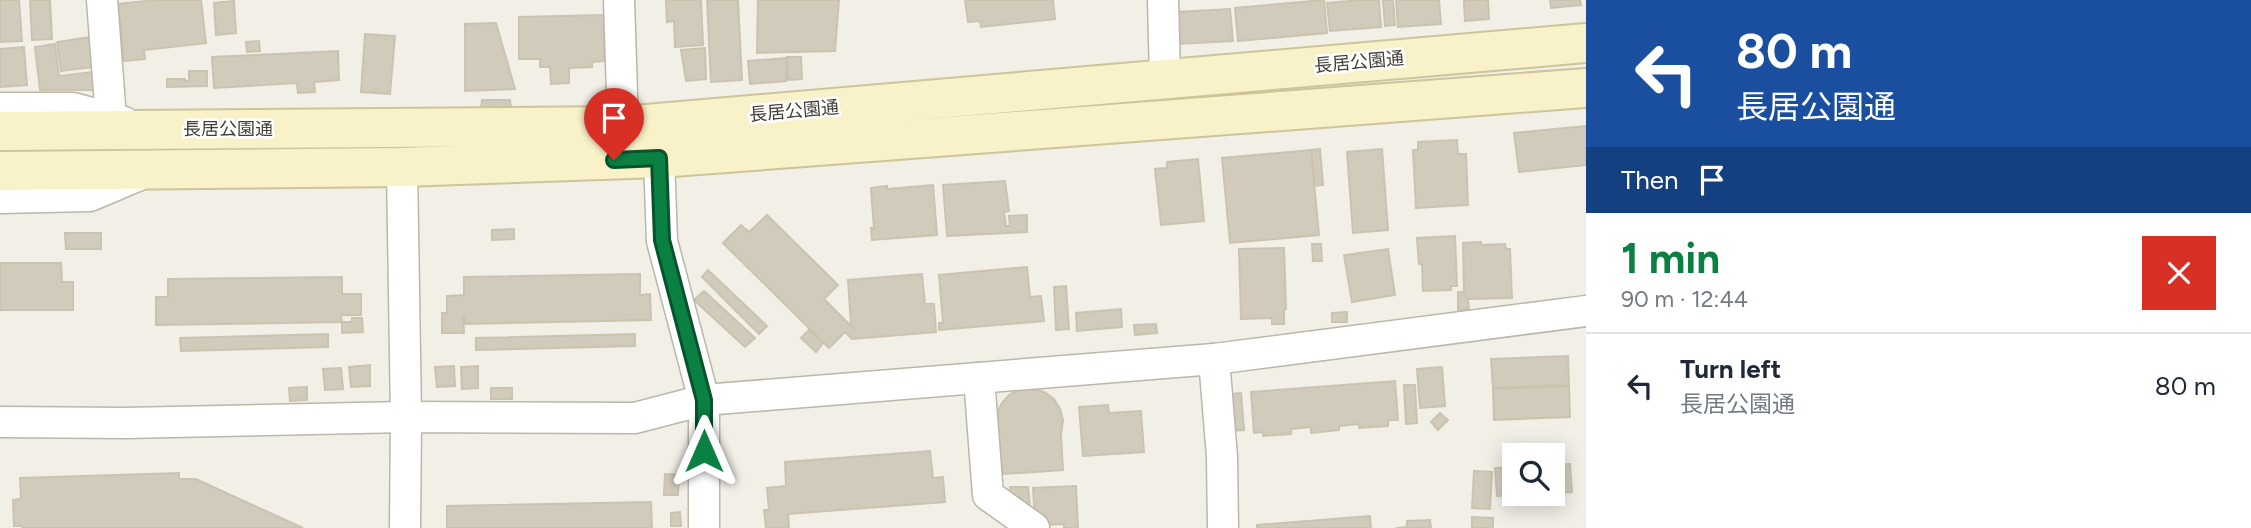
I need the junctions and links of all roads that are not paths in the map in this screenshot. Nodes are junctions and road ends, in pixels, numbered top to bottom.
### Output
1 (102, 0) edge
2 (619, 0) edge
3 (1163, 0) edge
4 (1586, 43) edge
5 (1165, 79) junction
6 (1586, 88) edge
7 (0, 108) edge
8 (111, 118) junction
9 (623, 126) junction
10 (154, 130) junction
11 (0, 131) edge
12 (659, 158) junction
13 (402, 167) junction
14 (152, 169) junction
15 (0, 171) edge
16 (0, 198) edge
17 (1586, 311) edge
18 (1214, 359) junction
19 (979, 378) junction
20 (704, 400) junction
21 (407, 417) junction
22 (0, 422) edge
23 (405, 528) edge
24 (704, 528) edge
25 (1034, 528) edge
26 (1223, 528) edge

1 - 8 street
2 - 9 street
3 - 5 street
4 - 5 main road, 長居公園通
5 - 9 main road, 長居公園通
6 - 12 main road, 長居公園通
7 - 8 street
8 - 10 street
9 - 10 main road, 長居公園通
10 - 11 main road, 長居公園通
12 - 13 main road, 長居公園通
12 - 20 street
13 - 14 main road, 長居公園通
13 - 21 street
14 - 15 main road, 長居公園通
14 - 16 street
17 - 18 street
18 - 19 street
18 - 26 street
19 - 20 street
19 - 25 street
20 - 21 street
20 - 24 street
21 - 22 street
21 - 23 street

